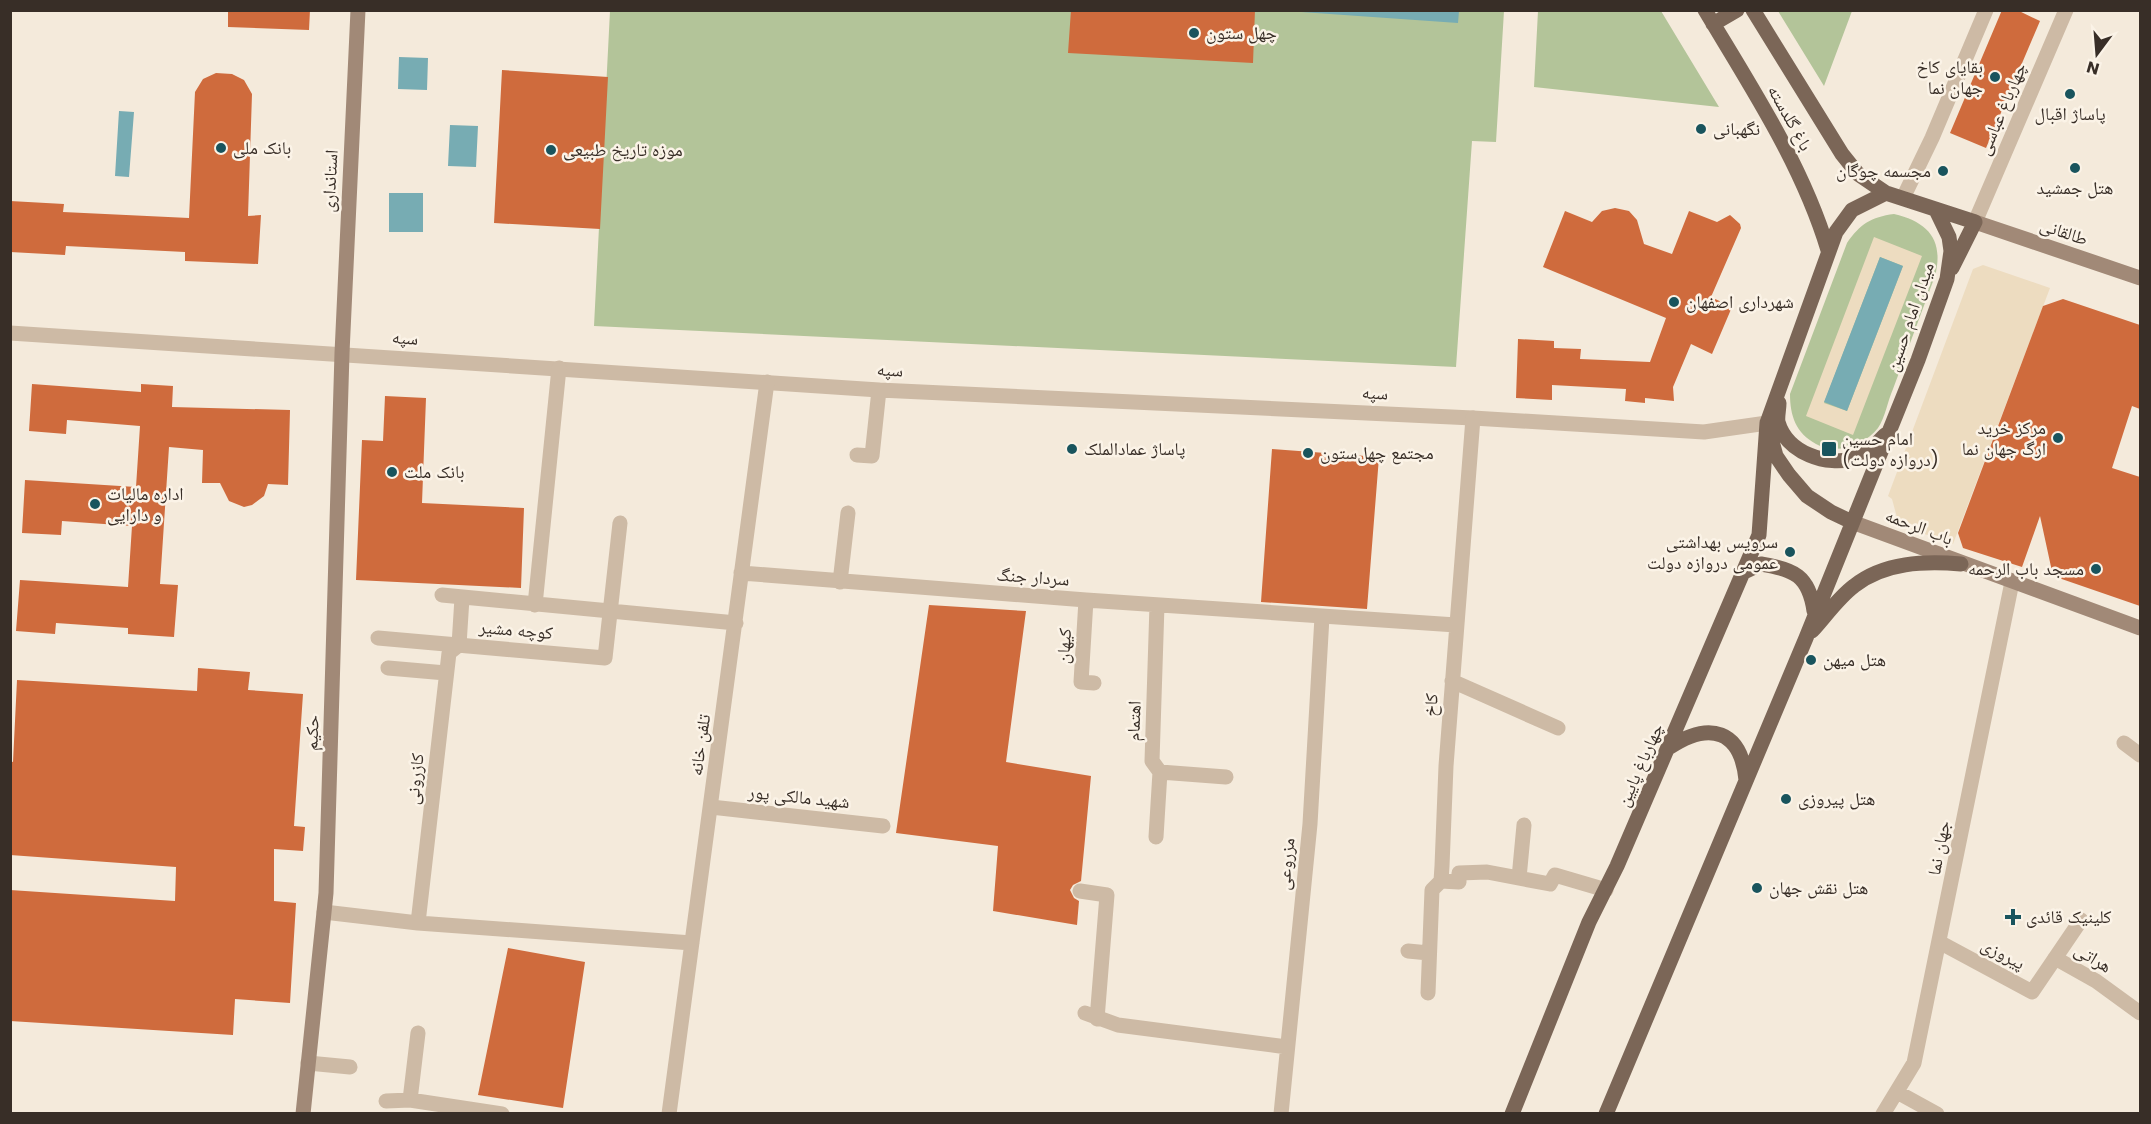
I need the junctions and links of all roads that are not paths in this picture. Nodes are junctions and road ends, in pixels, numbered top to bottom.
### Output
1 (358, 10) edge
2 (1737, 10) edge
3 (1753, 10) edge
4 (1986, 10) edge
5 (2066, 10) edge
6 (1709, 17) edge
7 (1886, 193) junction
8 (1903, 198) junction
9 (1936, 210) junction
10 (1975, 222) junction
11 (1828, 250) junction
12 (2140, 278) edge
13 (1947, 279) junction
14 (10, 333) edge
15 (342, 353) junction
16 (559, 368) junction
17 (767, 382) junction
18 (1780, 386) junction
19 (879, 390) junction
20 (1473, 418) junction
21 (1767, 423) junction
22 (1890, 429) junction
23 (857, 454) dead end
24 (848, 513) dead end
25 (1852, 522) junction
26 (620, 523) dead end
27 (1961, 564) junction
28 (741, 573) junction
29 (1742, 573) junction
30 (840, 582) junction
31 (2012, 582) junction
32 (442, 595) dead end
33 (462, 598) junction
34 (1086, 600) junction
35 (535, 604) junction
36 (1157, 605) junction
37 (612, 611) junction
38 (1815, 614) junction
39 (1322, 617) junction
40 (736, 623) junction
41 (1456, 625) junction
42 (2140, 628) edge
43 (378, 638) dead end
44 (1806, 638) junction
45 (459, 645) junction
46 (388, 668) dead end
47 (446, 673) junction
48 (1452, 681) junction
49 (1094, 683) dead end
50 (1558, 728) dead end
51 (2124, 743) dead end
52 (1670, 747) junction
53 (2140, 756) edge
54 (1160, 772) junction
55 (1226, 777) dead end
56 (1746, 780) junction
57 (711, 807) junction
58 (1524, 825) dead end
59 (883, 826) dead end
60 (1156, 837) dead end
61 (1519, 878) junction
62 (1441, 881) junction
63 (1606, 890) junction
64 (1080, 891) dead end
65 (324, 912) junction
66 (2081, 920) dead end
67 (418, 923) junction
68 (692, 943) junction
69 (1941, 943) junction
70 (1408, 951) dead end
71 (1429, 953) junction
72 (2055, 958) junction
73 (1428, 993) dead end
74 (2140, 1013) edge
75 (418, 1033) dead end
76 (1287, 1047) junction
77 (308, 1063) junction
78 (350, 1067) dead end
79 (1897, 1092) junction
80 (410, 1100) junction
81 (386, 1101) dead end
82 (303, 1113) edge
83 (502, 1113) edge
84 (669, 1113) edge
85 (1281, 1113) edge
86 (1512, 1113) edge
87 (1606, 1113) edge
88 (1883, 1113) edge
89 (1937, 1113) edge

1 - 15 main road, استانداری
2 - 6 main road
3 - 7 main road, باغ گلدسته
4 - 8 street
5 - 10 street, چهارباغ عباسی
6 - 11 main road, باغ گلدسته
7 - 8 main road
7 - 11 main road, میدان امام حسین
8 - 9 main road
9 - 10 main road
9 - 13 main road, میدان امام حسین
10 - 12 main road, طالقانی
10 - 13 main road
11 - 18 main road, میدان امام حسین
13 - 22 main road, میدان امام حسین
14 - 15 street, سپه
15 - 16 street, سپه
15 - 65 main road, حکیم
16 - 17 street, سپه
16 - 35 street
17 - 19 street, سپه
17 - 28 street, تلفن خانه
18 - 21 main road, میدان امام حسین
18 - 22 main road, میدان امام حسین
19 - 20 street, سپه
19 - 23 street
20 - 21 street, سپه
20 - 41 street, کاخ
21 - 25 main road
21 - 29 main road, چهارباغ پایین
22 - 25 main road, میدان امام حسین
24 - 30 street
25 - 27 main road, باب الرحمه
25 - 38 main road
26 - 37 street
27 - 31 main road, باب الرحمه
27 - 44 main road
28 - 30 street, سردار جنگ
28 - 40 street, تلفن خانه
29 - 38 main road
29 - 52 main road, چهارباغ پایین
30 - 34 street, سردار جنگ
31 - 42 main road, باب الرحمه
31 - 69 street, جهان نما
32 - 33 street
33 - 35 street
33 - 45 street
34 - 36 street, سردار جنگ
34 - 49 street, کیهان
35 - 37 street
36 - 39 street, سردار جنگ
36 - 54 street, اهتمام
37 - 40 street
37 - 45 street, كوچه مشير
38 - 44 main road
39 - 41 street, سردار جنگ
39 - 76 street, مزروعی
40 - 57 street, تلفن خانه
41 - 48 street, کاخ
43 - 45 street, كوچه مشير
44 - 56 main road
45 - 47 street, کازرونی
46 - 47 street
47 - 67 street, کازرونی
48 - 50 street
48 - 62 street, کاخ
51 - 53 street
52 - 56 main road
52 - 63 main road, چهارباغ پایین
54 - 55 street
54 - 60 street, اهتمام
56 - 87 main road
57 - 59 street, شهید مالکی پور
57 - 68 street, تلفن خانه
58 - 61 street
61 - 62 street
61 - 63 street
62 - 71 street, کاخ
63 - 86 main road, چهارباغ پایین
64 - 76 street
65 - 67 street
65 - 77 main road, حکیم
66 - 72 street, پیروزی
67 - 68 street
68 - 84 street, تلفن خانه
69 - 72 street, پیروزی
69 - 79 street, جهان نما
70 - 71 street
71 - 73 street, کاخ
72 - 74 street, هراتی
75 - 80 street
76 - 85 street, مزروعی
77 - 78 street
77 - 82 main road, حکیم
79 - 88 street, جهان نما
79 - 89 street
80 - 81 street
80 - 83 street

